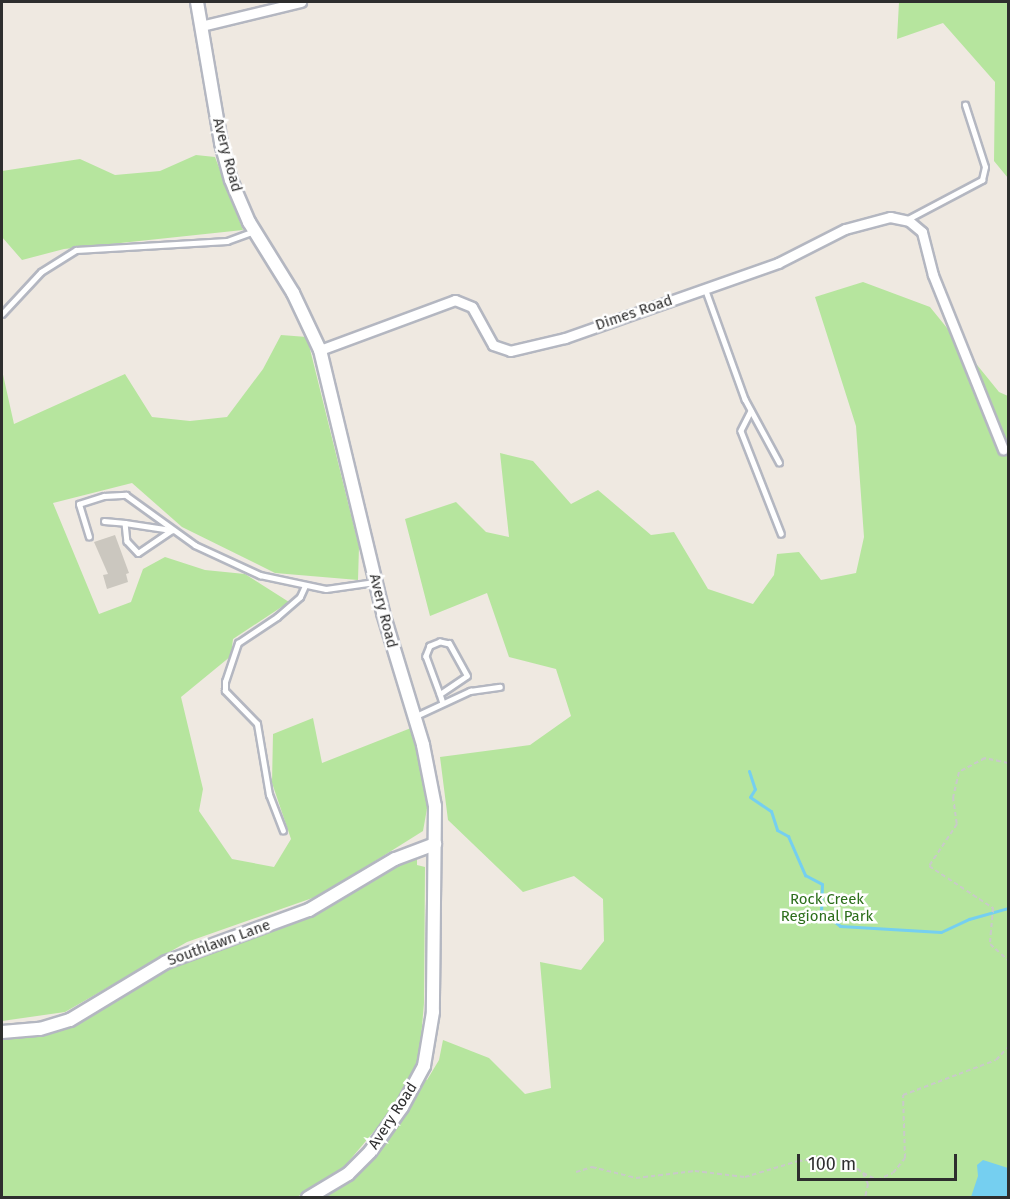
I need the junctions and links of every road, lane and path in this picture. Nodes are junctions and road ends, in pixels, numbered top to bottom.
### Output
1 (197, 2) edge
2 (301, 2) edge
3 (201, 26) junction
4 (965, 105) dead end
5 (906, 221) junction
6 (254, 231) junction
7 (705, 288) junction
8 (2, 314) edge
9 (320, 350) junction
10 (751, 411) junction
11 (1003, 449) dead end
12 (779, 462) dead end
13 (104, 521) dead end
14 (125, 523) junction
15 (172, 530) junction
16 (782, 532) dead end
17 (89, 537) dead end
18 (375, 582) junction
19 (305, 586) junction
20 (500, 687) dead end
21 (440, 694) junction
22 (443, 703) junction
23 (414, 717) junction
24 (1008, 763) edge
25 (283, 831) dead end
26 (435, 844) junction
27 (1008, 960) edge
28 (2, 1032) edge
29 (1008, 1047) edge
30 (576, 1172) dead end
31 (863, 1173) junction
32 (308, 1197) edge
33 (865, 1197) edge

1 - 3 street, Avery Road
2 - 3 street
3 - 6 street, Avery Road
4 - 5 lane
5 - 7 street, Dimes Road
5 - 11 street
6 - 8 lane
6 - 9 street, Avery Road
7 - 9 street, Dimes Road
7 - 10 lane
9 - 18 street, Avery Road
10 - 12 lane
10 - 16 lane
13 - 14 lane
14 - 15 lane
14 - 15 lane
15 - 17 lane
15 - 19 lane
18 - 19 lane
18 - 23 street, Avery Road
19 - 25 lane
20 - 22 lane
21 - 21 lane
21 - 22 lane
22 - 23 lane
23 - 26 street, Avery Road
24 - 27 path
26 - 28 street, Southlawn Lane
26 - 32 street, Avery Road
29 - 31 path
30 - 31 path
31 - 33 path

